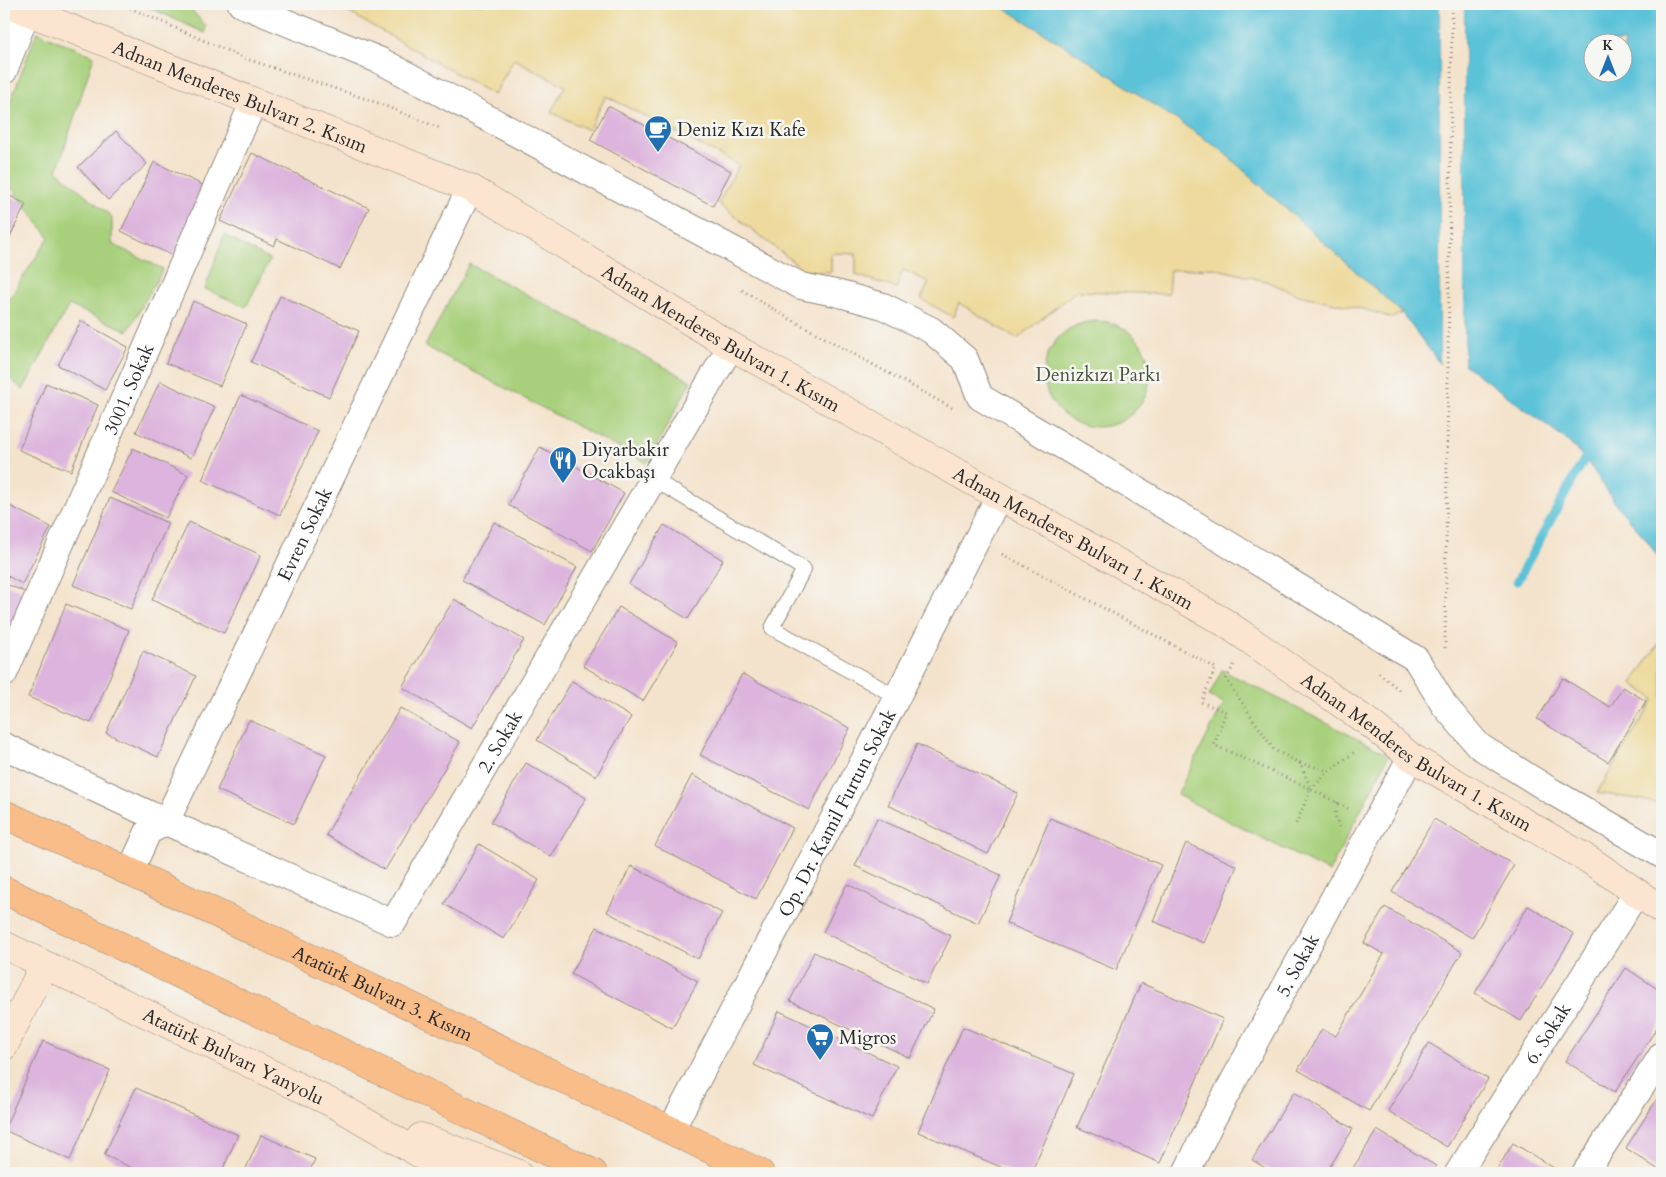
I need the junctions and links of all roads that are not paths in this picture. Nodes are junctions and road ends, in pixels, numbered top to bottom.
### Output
1 (241, 4) edge
2 (18, 8) edge
3 (4, 71) edge
4 (253, 103) junction
5 (470, 188) junction
6 (731, 346) junction
7 (653, 480) junction
8 (999, 496) junction
9 (4, 674) edge
10 (897, 697) junction
11 (4, 746) edge
12 (1411, 757) junction
13 (4, 814) edge
14 (166, 822) junction
15 (1662, 855) edge
16 (130, 872) junction
17 (4, 890) edge
18 (1637, 892) junction
19 (1662, 910) edge
20 (4, 945) edge
21 (44, 965) junction
22 (4, 1046) edge
23 (1662, 1054) edge
24 (338, 1106) junction
25 (671, 1130) junction
26 (460, 1173) edge
27 (518, 1173) edge
28 (593, 1173) edge
29 (760, 1173) edge
30 (1186, 1173) edge
31 (1458, 1173) edge
32 (1585, 1173) edge

1 - 15 street
2 - 3 street
2 - 4 main road, Adnan Menderes Bulvarı 2. Kısım
4 - 5 main road, Adnan Menderes Bulvarı 2. Kısım
4 - 9 street, 3001. Sokak
5 - 6 main road, Adnan Menderes Bulvarı 1. Kısım
5 - 14 street, Evren Sokak
6 - 7 street, 2. Sokak
6 - 8 main road, Adnan Menderes Bulvarı 1. Kısım
7 - 10 lane
7 - 14 street, 2. Sokak
8 - 10 street, Op. Dr. Kamil Furtun Sokak
8 - 12 main road, Adnan Menderes Bulvarı 1. Kısım
10 - 25 street, Op. Dr. Kamil Furtun Sokak
11 - 14 street
12 - 18 main road, Adnan Menderes Bulvarı 1. Kısım
12 - 30 street, 5. Sokak
13 - 16 highway, Atatürk Bulvarı 3. Kısım
14 - 16 street, Evren Sokak
16 - 25 highway, Atatürk Bulvarı 3. Kısım
17 - 28 highway
18 - 19 main road, Adnan Menderes Bulvarı 1. Kısım
18 - 31 street, 6. Sokak
20 - 21 main road, Atatürk Bulvarı Yanyolu
21 - 22 main road
21 - 24 main road, Atatürk Bulvarı Yanyolu
23 - 32 street
24 - 26 main road, Atatürk Bulvarı Yanyolu
24 - 27 main road
25 - 29 highway, Atatürk Bulvarı 3. Kısım

